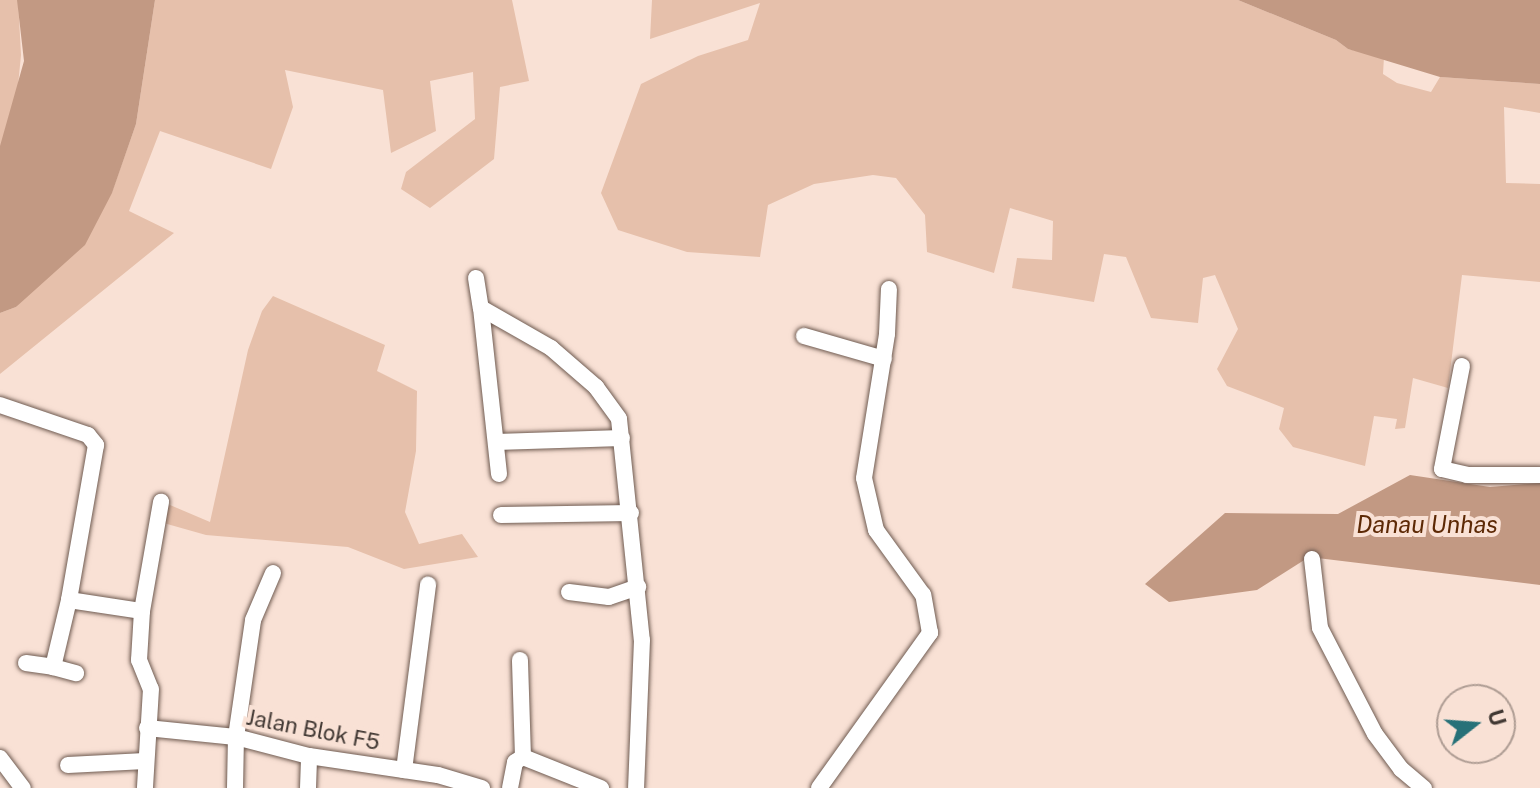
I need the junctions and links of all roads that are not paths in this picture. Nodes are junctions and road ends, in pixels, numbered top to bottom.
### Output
1 (476, 278) dead end
2 (889, 289) dead end
3 (481, 308) junction
4 (804, 336) dead end
5 (884, 359) junction
6 (1462, 366) dead end
7 (0, 405) edge
8 (622, 438) junction
9 (496, 442) junction
10 (499, 474) dead end
11 (1540, 475) edge
12 (161, 502) dead end
13 (631, 513) junction
14 (501, 515) dead end
15 (1312, 559) dead end
16 (273, 573) dead end
17 (428, 585) dead end
18 (638, 587) junction
19 (569, 592) dead end
20 (69, 600) junction
21 (142, 611) junction
22 (520, 660) dead end
23 (26, 663) dead end
24 (53, 667) junction
25 (76, 673) dead end
26 (147, 728) junction
27 (236, 737) junction
28 (309, 756) junction
29 (523, 757) junction
30 (0, 758) edge
31 (145, 761) junction
32 (68, 765) dead end
33 (404, 770) junction
34 (473, 787) edge
35 (595, 787) edge
36 (23, 788) edge
37 (145, 788) edge
38 (235, 788) edge
39 (308, 788) edge
40 (510, 788) edge
41 (636, 788) edge
42 (819, 788) edge
43 (1424, 788) edge

1 - 3 street
2 - 5 street
3 - 8 street
3 - 9 street
4 - 5 street
5 - 42 street
6 - 11 street
7 - 20 street
8 - 9 street
8 - 13 street
9 - 10 street
12 - 21 street
13 - 14 street
13 - 18 street
15 - 43 street
16 - 27 street
17 - 33 street
18 - 19 street
18 - 41 street
20 - 21 street
20 - 24 street
21 - 26 street
22 - 29 street
23 - 24 street
24 - 25 street
26 - 27 street, Jalan Blok F5
26 - 31 street
27 - 28 street, Jalan Blok F5
27 - 38 street
28 - 33 street, Jalan Blok F5
28 - 39 street
29 - 35 street
29 - 40 street
30 - 36 street
31 - 32 street
31 - 37 street
33 - 34 street, Jalan Blok F5

